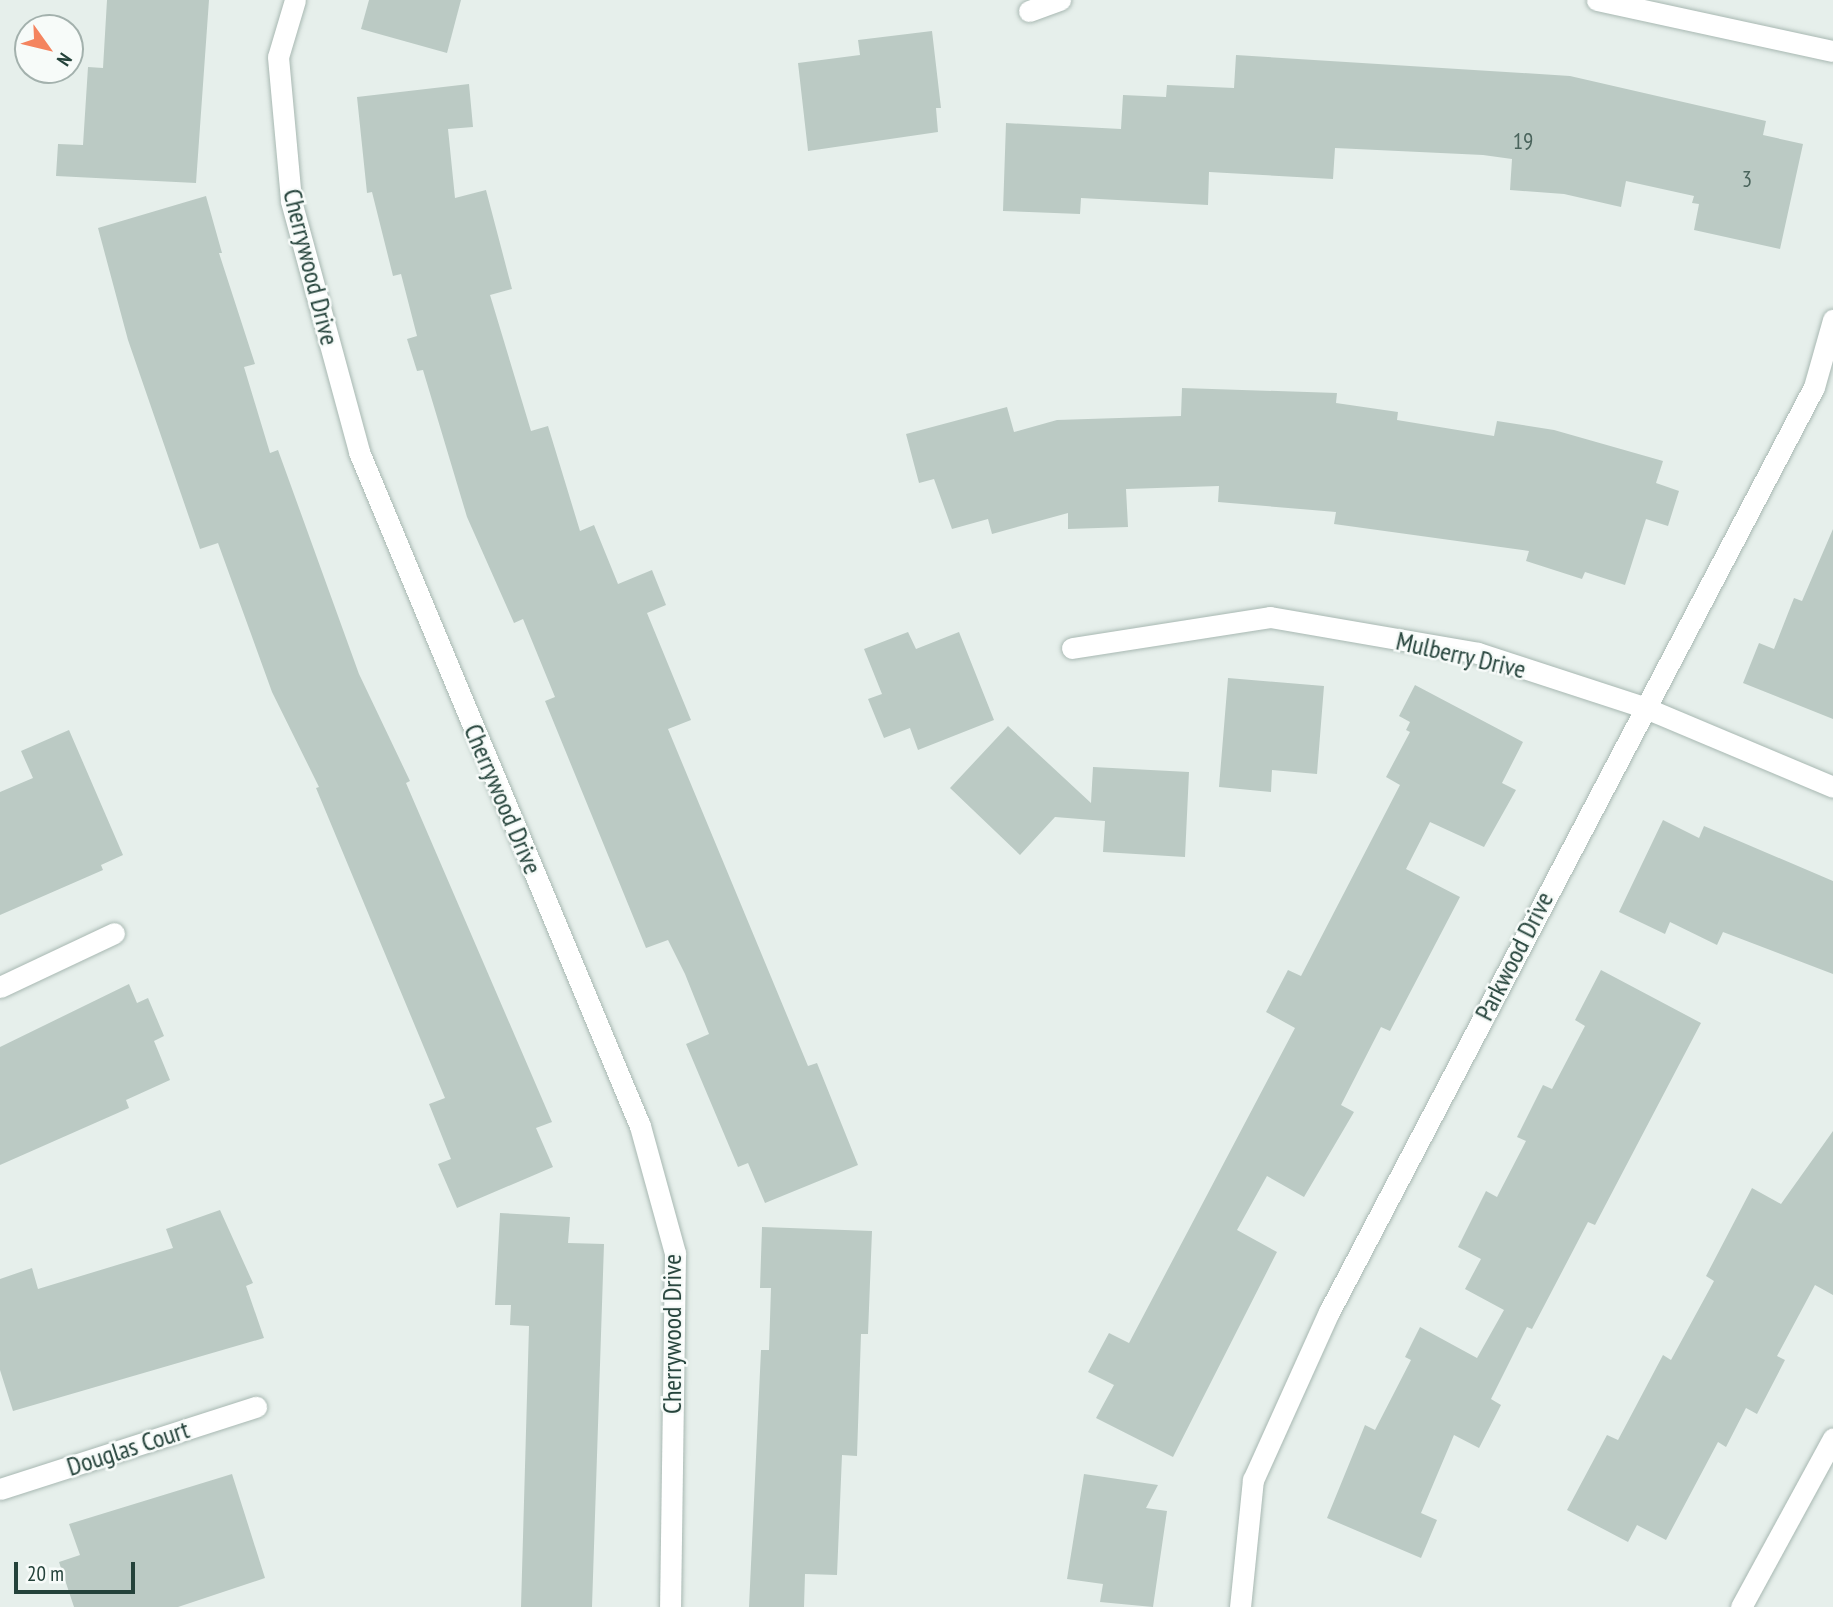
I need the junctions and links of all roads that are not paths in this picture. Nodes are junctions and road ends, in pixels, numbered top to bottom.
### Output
1 (295, 0) edge
2 (1060, 0) edge
3 (1597, 0) edge
4 (1028, 11) dead end
5 (1833, 51) edge
6 (1833, 320) edge
7 (1072, 648) dead end
8 (1643, 708) junction
9 (1833, 787) edge
10 (114, 933) dead end
11 (0, 987) edge
12 (256, 1407) dead end
13 (1833, 1438) edge
14 (0, 1489) edge
15 (670, 1607) edge
16 (1240, 1607) edge
17 (1741, 1607) edge

1 - 15 street, Cherrywood Drive
2 - 4 street
3 - 5 street
6 - 8 street, Parkwood Drive
7 - 8 street, Mulberry Drive
8 - 9 street, Mulberry Drive
8 - 16 street, Parkwood Drive
10 - 11 street
12 - 14 street, Douglas Court
13 - 17 street

